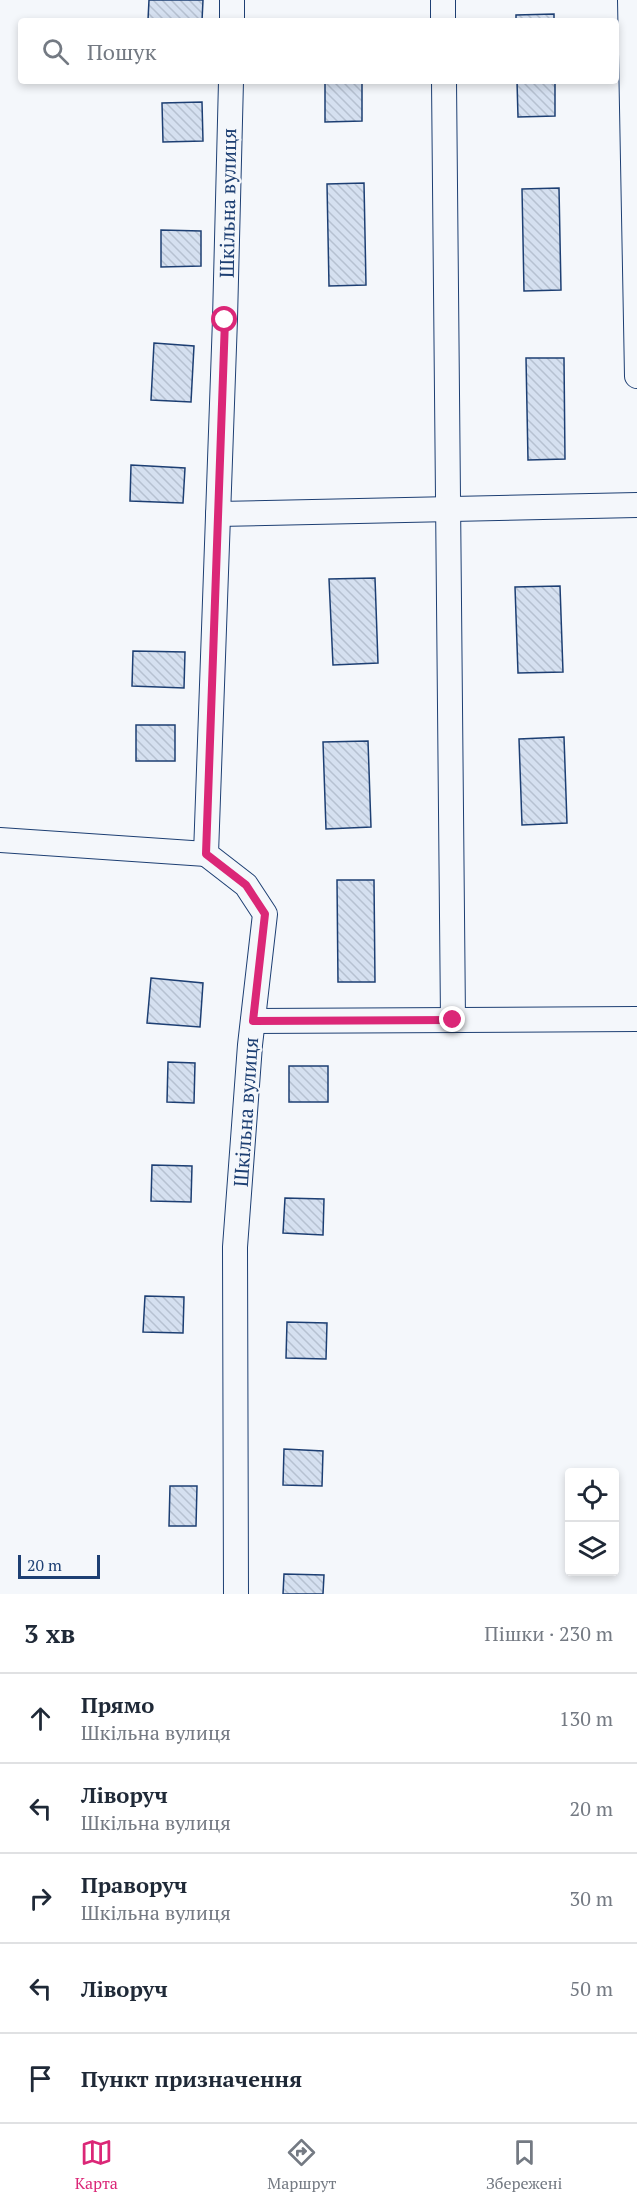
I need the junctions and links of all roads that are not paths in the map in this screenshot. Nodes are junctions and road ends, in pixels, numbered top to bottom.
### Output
1 (232, 0) edge
2 (443, 0) edge
3 (630, 0) edge
4 (232, 18) edge
5 (443, 18) edge
6 (231, 84) edge
7 (444, 84) edge
8 (637, 376) edge
9 (637, 506) edge
10 (450, 509) junction
11 (218, 514) junction
12 (0, 840) edge
13 (206, 854) junction
14 (637, 1019) edge
15 (453, 1020) junction
16 (253, 1021) junction
17 (236, 1594) edge

1 - 4 street
2 - 5 street
3 - 8 street
6 - 11 street, Шкільна вулиця
7 - 10 street
9 - 10 street
10 - 11 street
10 - 15 street
11 - 13 street, Шкільна вулиця
12 - 13 street
13 - 16 street, Шкільна вулиця
14 - 15 street
15 - 16 street
16 - 17 street, Шкільна вулиця

